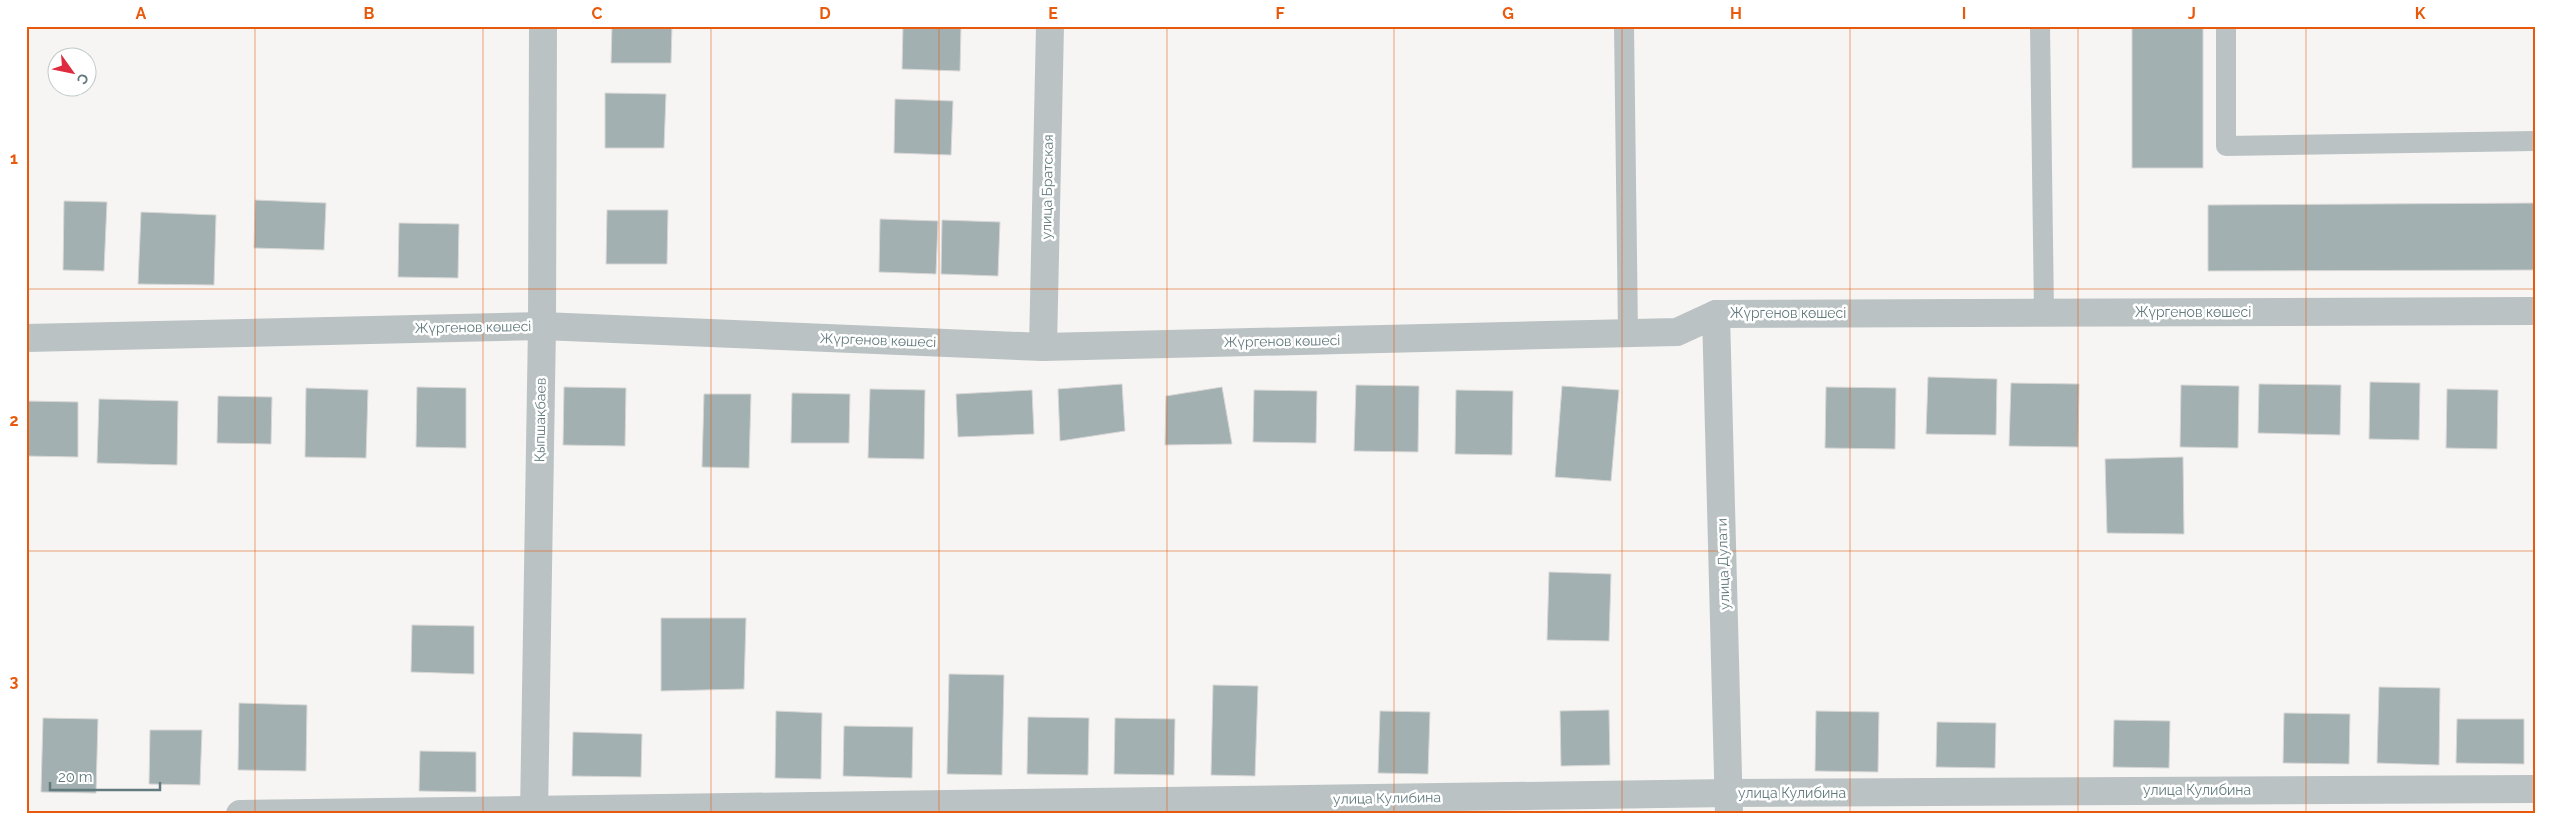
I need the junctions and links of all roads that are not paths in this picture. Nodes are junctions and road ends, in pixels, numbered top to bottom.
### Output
1 (543, 26) edge
2 (1050, 26) edge
3 (1624, 26) edge
4 (2040, 26) edge
5 (2226, 26) edge
6 (2535, 141) edge
7 (2535, 311) edge
8 (2044, 312) junction
9 (1716, 314) junction
10 (542, 326) junction
11 (1628, 333) junction
12 (26, 338) edge
13 (1043, 347) junction
14 (2535, 789) edge
15 (1730, 803) edge
16 (534, 812) edge
17 (240, 814) edge

1 - 10 street, Қыпшақбаев
2 - 13 street, улица Братская
3 - 11 lane
4 - 8 lane
5 - 6 lane
7 - 8 street, Жүргенов көшесі
8 - 9 street, Жүргенов көшесі
9 - 11 street, Жүргенов көшесі
9 - 15 street, улица Дулати
10 - 12 street, Жүргенов көшесі
10 - 13 street, Жүргенов көшесі
10 - 16 street, Қыпшақбаев
11 - 13 street, Жүргенов көшесі
14 - 15 street, улица Кулибина
15 - 16 street, улица Кулибина
16 - 17 street, улица Кулибина

